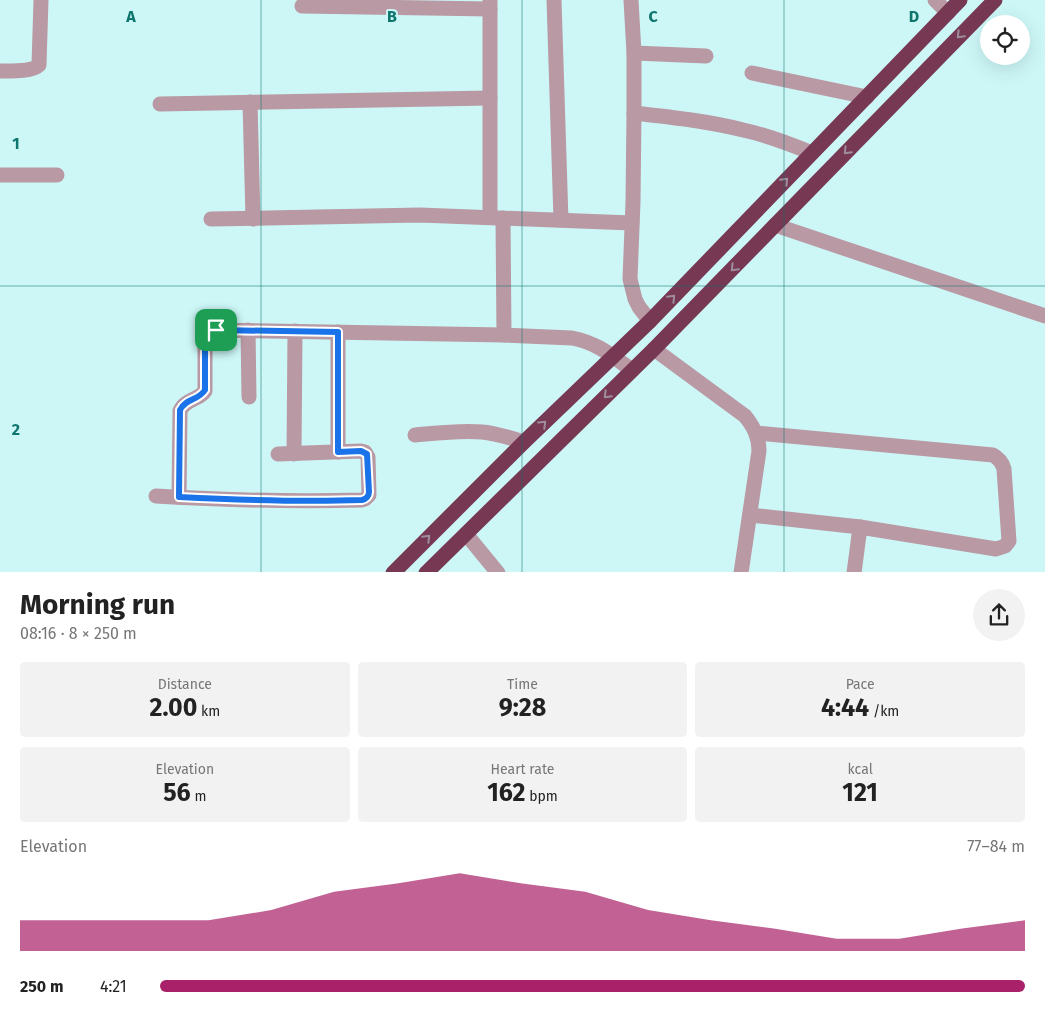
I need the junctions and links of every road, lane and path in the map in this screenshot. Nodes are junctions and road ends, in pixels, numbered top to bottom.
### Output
1 (41, 0) edge
2 (554, 0) edge
3 (631, 0) edge
4 (936, 0) edge
5 (960, 0) edge
6 (995, 0) edge
7 (490, 5) edge
8 (302, 6) dead end
9 (948, 13) junction
10 (634, 53) junction
11 (706, 56) dead end
12 (0, 71) edge
13 (752, 73) dead end
14 (867, 97) junction
15 (490, 98) junction
16 (250, 102) junction
17 (160, 104) dead end
18 (634, 113) junction
19 (812, 152) junction
20 (0, 175) edge
21 (57, 175) dead end
22 (496, 217) junction
23 (253, 218) junction
24 (210, 219) dead end
25 (561, 220) junction
26 (632, 223) junction
27 (775, 226) junction
28 (1045, 316) edge
29 (650, 321) junction
30 (248, 330) junction
31 (294, 331) junction
32 (338, 332) junction
33 (504, 335) junction
34 (654, 350) junction
35 (613, 356) junction
36 (632, 370) junction
37 (249, 397) dead end
38 (756, 433) junction
39 (415, 435) dead end
40 (524, 442) junction
41 (338, 452) junction
42 (278, 454) dead end
43 (294, 454) junction
44 (156, 496) dead end
45 (179, 497) junction
46 (750, 515) junction
47 (860, 527) junction
48 (466, 534) junction
49 (393, 572) edge
50 (426, 572) edge
51 (498, 572) edge
52 (741, 572) edge
53 (854, 572) edge

1 - 12 street
2 - 25 street
3 - 10 street
4 - 9 street
5 - 9 highway
6 -> 27 highway
7 - 8 street
7 - 15 street
9 - 14 highway
10 - 11 street
10 - 18 street
13 - 14 street
14 - 19 highway
15 - 16 street
15 - 22 street
16 - 17 street
16 - 23 street
18 - 19 street
18 - 26 street
29 -> 19 highway
20 - 21 street
22 - 23 street
22 - 25 street
22 - 33 street
23 - 24 street
25 - 26 street
26 - 29 street
27 - 28 street
27 -> 34 highway
29 - 35 highway
30 - 31 street
30 - 37 street
30 - 45 street
31 - 32 street
31 - 43 street
32 - 33 street
32 - 41 street
33 - 35 street
34 - 36 highway
34 - 38 street
35 - 36 street
40 -> 35 highway
36 -> 48 highway
38 - 46 street
38 - 47 street
39 - 40 street
49 -> 40 highway
41 - 43 street
41 - 45 street
42 - 43 street
44 - 45 street
46 - 47 street
46 - 52 street
47 - 53 street
48 - 50 highway
48 - 51 street

